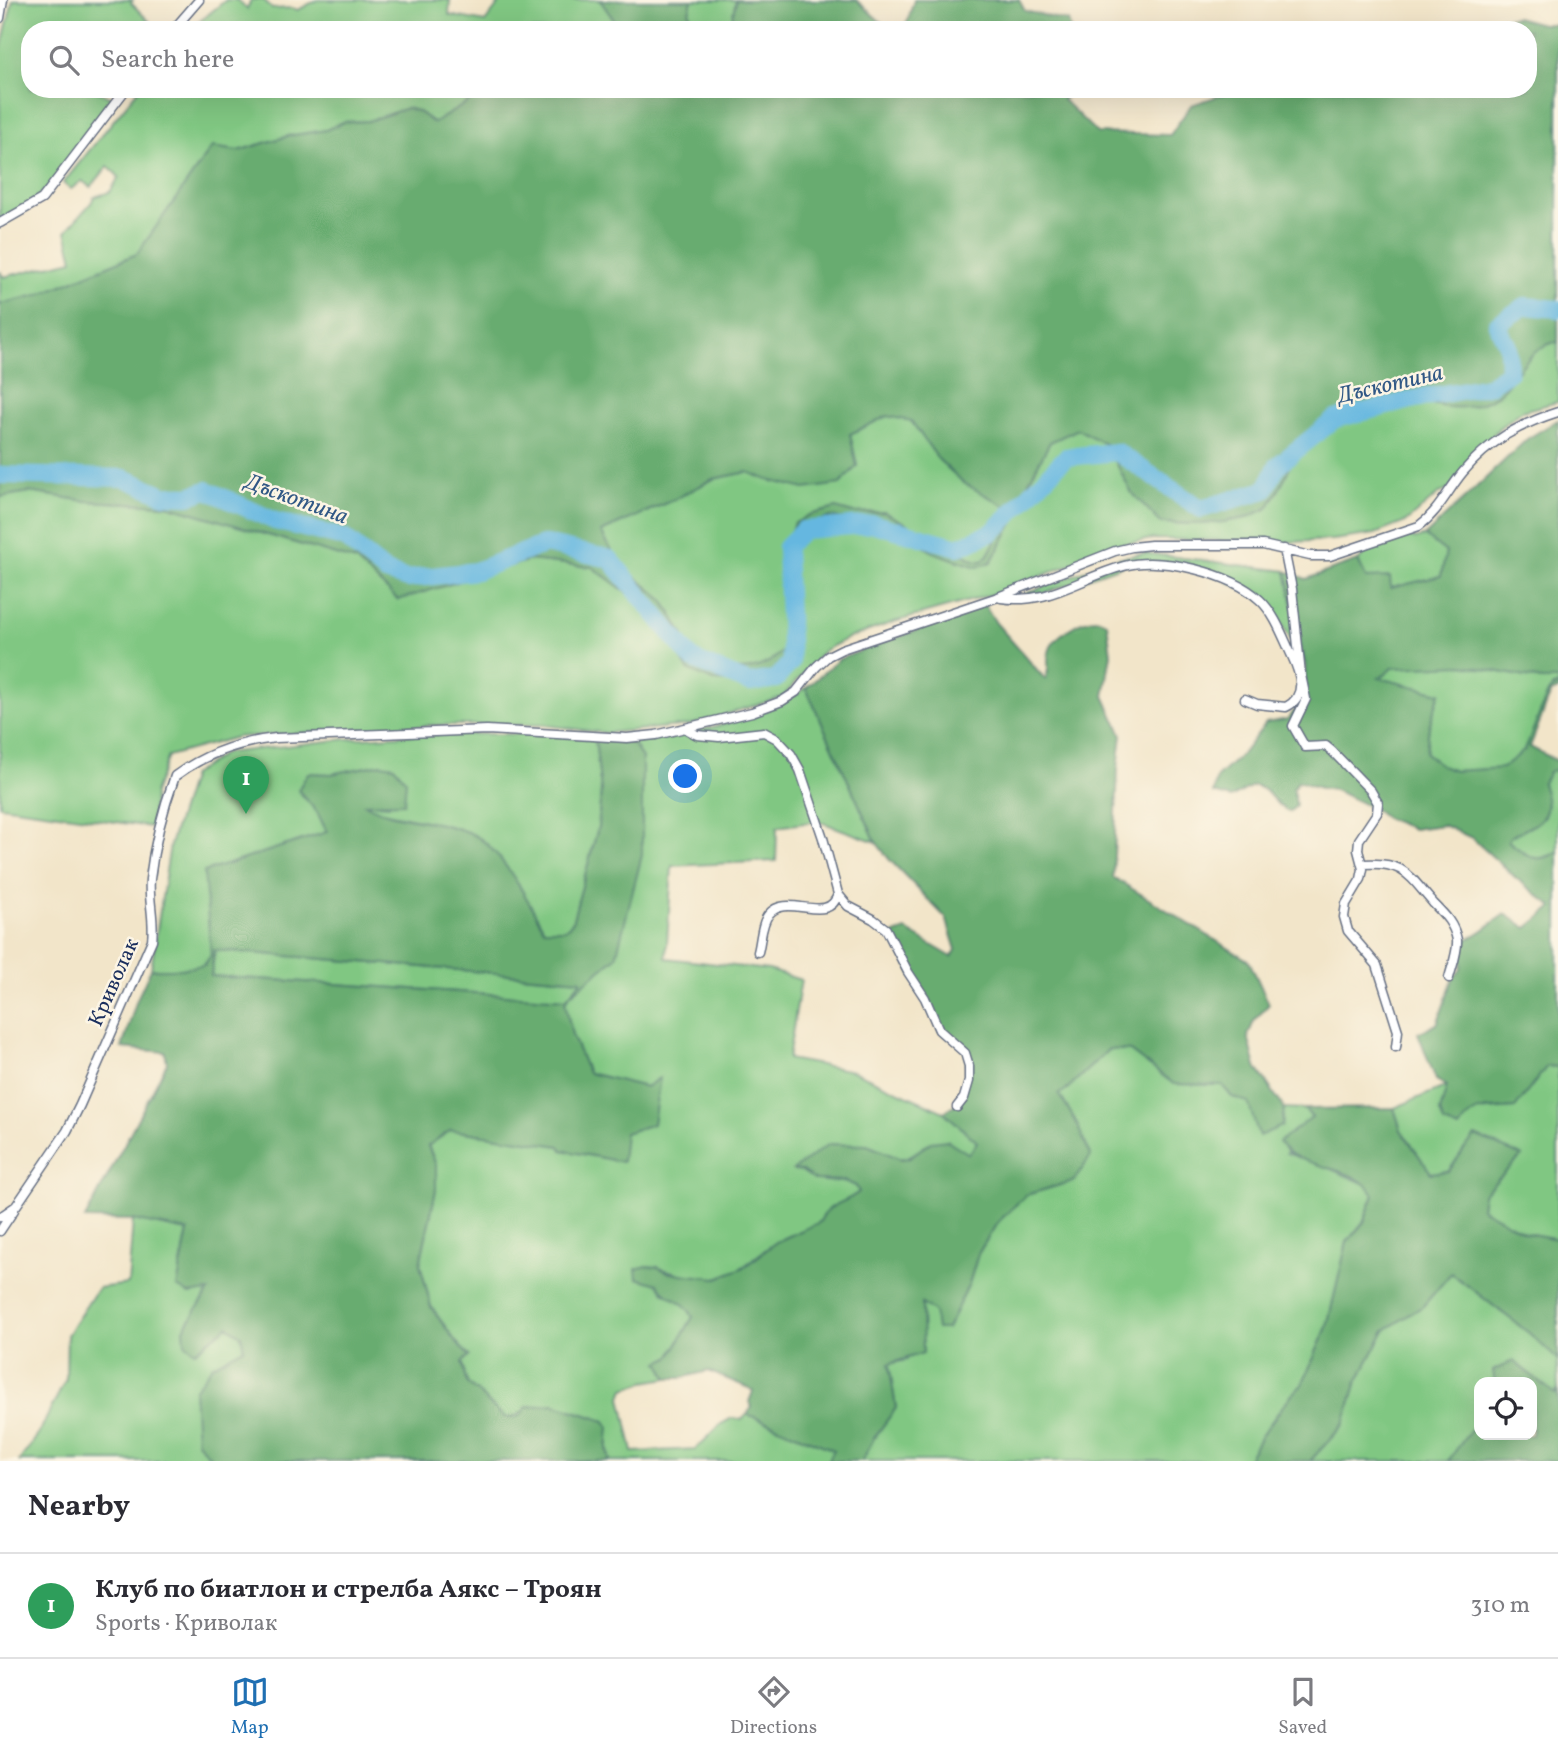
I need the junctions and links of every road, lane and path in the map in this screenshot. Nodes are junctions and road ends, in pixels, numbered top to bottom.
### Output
1 (3, 0) edge
2 (199, 0) edge
3 (0, 18) edge
4 (181, 21) edge
5 (119, 98) edge
6 (0, 223) edge
7 (1558, 412) edge
8 (1283, 549) junction
9 (998, 597) junction
10 (1301, 675) junction
11 (1245, 699) dead end
12 (685, 729) junction
13 (1363, 864) junction
14 (838, 894) junction
15 (758, 953) dead end
16 (1449, 978) dead end
17 (1396, 1047) dead end
18 (957, 1107) dead end
19 (16, 1206) junction
20 (0, 1217) edge
21 (0, 1231) edge

1 - 3 street
2 - 4 street
5 - 6 street
7 - 8 street, Криволак
8 - 9 street, Криволак
8 - 10 street
9 - 10 street
9 - 12 street, Криволак
10 - 11 street
10 - 13 street
12 - 14 street
12 - 19 street, Криволак
13 - 16 street
13 - 17 street
14 - 15 street
14 - 18 street
19 - 20 street, Криволак
19 - 21 street

